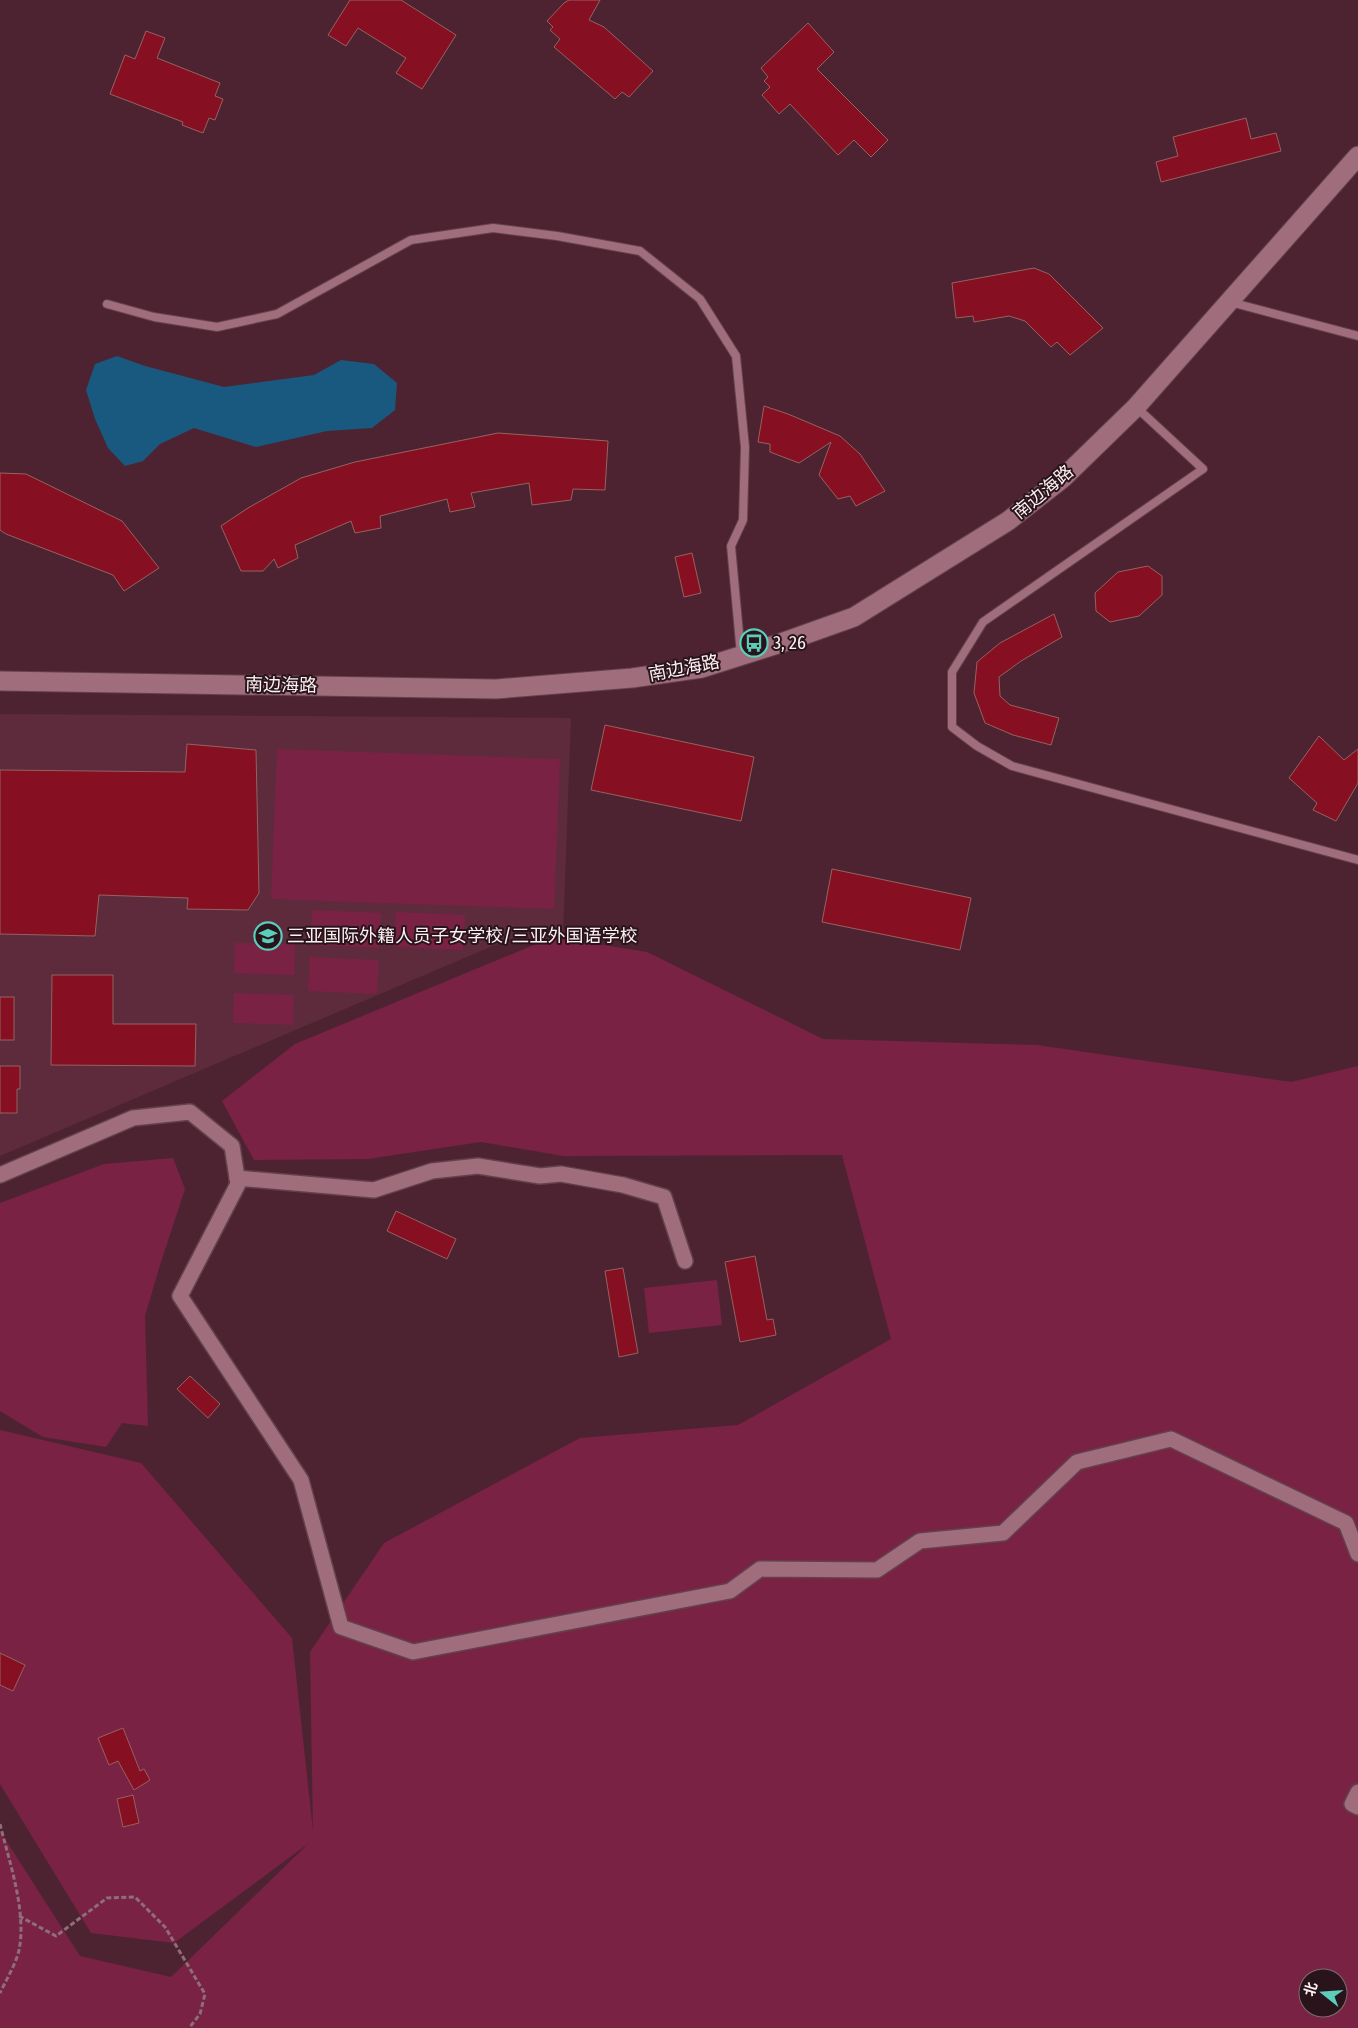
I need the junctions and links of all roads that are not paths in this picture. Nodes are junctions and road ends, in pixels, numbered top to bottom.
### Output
1 (1358, 156) edge
2 (1228, 302) junction
3 (107, 304) dead end
4 (1358, 336) edge
5 (1136, 406) junction
6 (742, 656) junction
7 (0, 681) edge
8 (1358, 860) edge
9 (0, 1175) edge
10 (237, 1178) junction
11 (685, 1261) dead end
12 (1358, 1554) edge
13 (1358, 1792) edge
14 (1358, 1807) edge

1 - 2 street, 南边海路
2 - 4 lane
2 - 5 street, 南边海路
3 - 6 lane
5 - 6 street, 南边海路
5 - 8 lane
6 - 7 street, 南边海路
9 - 10 street
10 - 11 street
10 - 12 street
13 - 14 street

